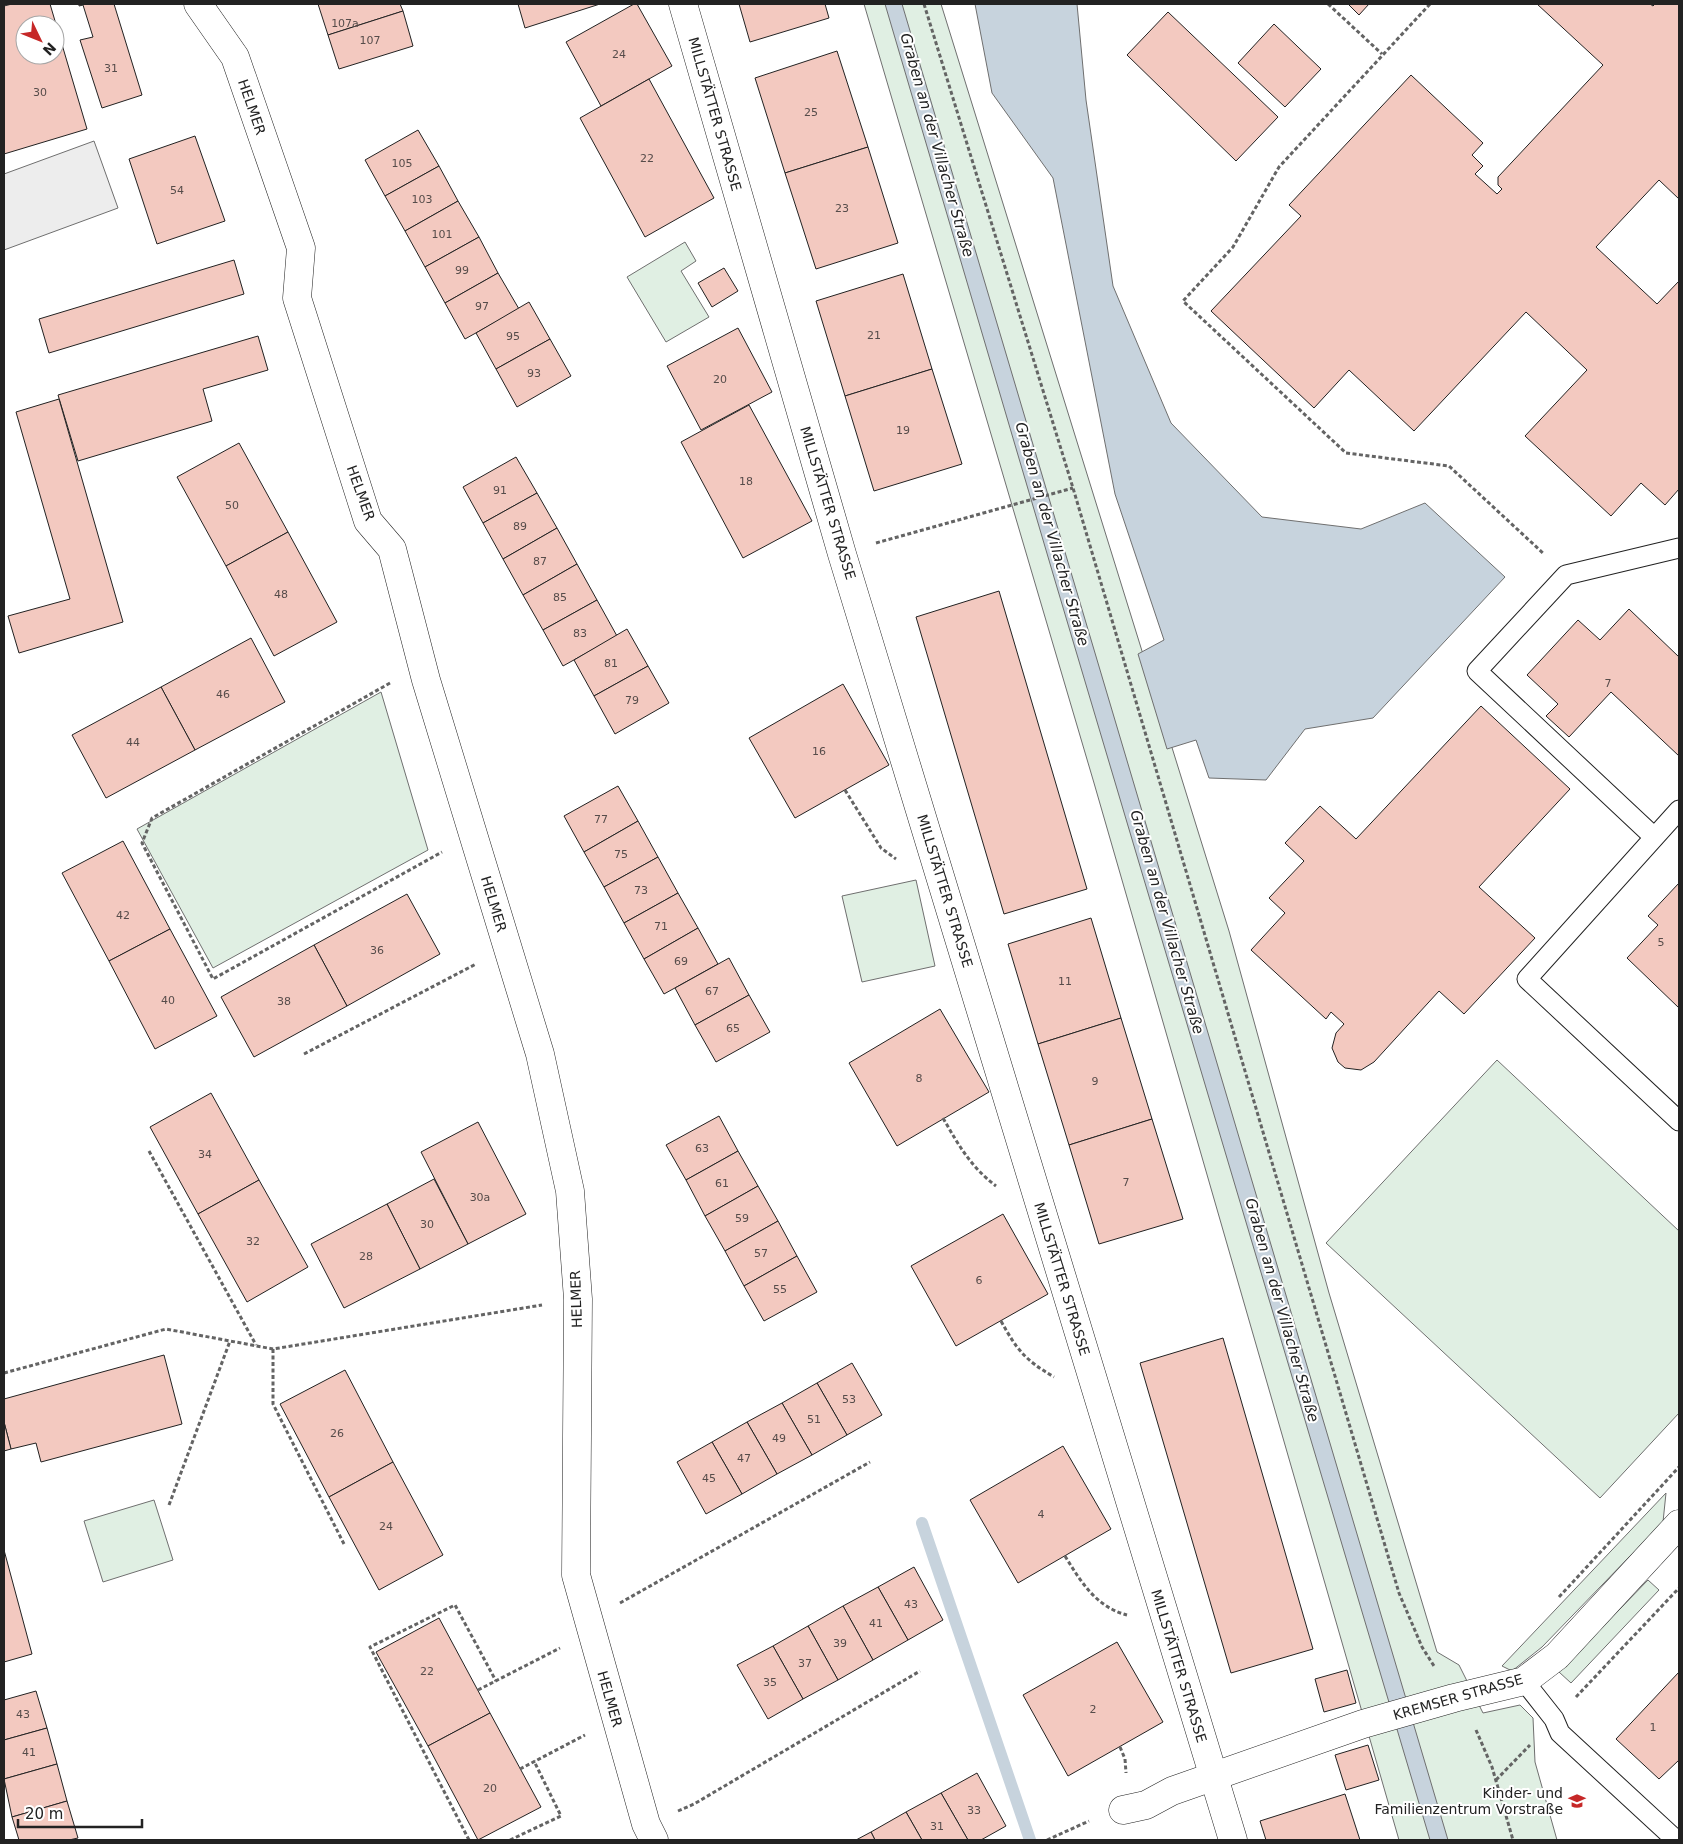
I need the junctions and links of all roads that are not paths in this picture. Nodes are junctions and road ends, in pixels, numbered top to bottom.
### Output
1 (198, 4) edge
2 (683, 4) edge
3 (1679, 548) edge
4 (1679, 810) edge
5 (1654, 837) junction
6 (1679, 1122) edge
7 (1679, 1524) edge
8 (1524, 1681) junction
9 (1213, 1776) junction
10 (1123, 1810) dead end
11 (650, 1832) edge
12 (1233, 1840) edge
13 (1676, 1840) edge

1 - 11 street, HELMER
2 - 9 street, MILLSTÄTTER STRASSE
3 - 5 lane
4 - 5 lane
5 - 6 lane
7 - 8 street, KREMSER STRASSE
8 - 9 street, KREMSER STRASSE
8 - 13 lane
9 - 10 street, KREMSER STRASSE
9 - 12 street, MILLSTÄTTER STRASSE

